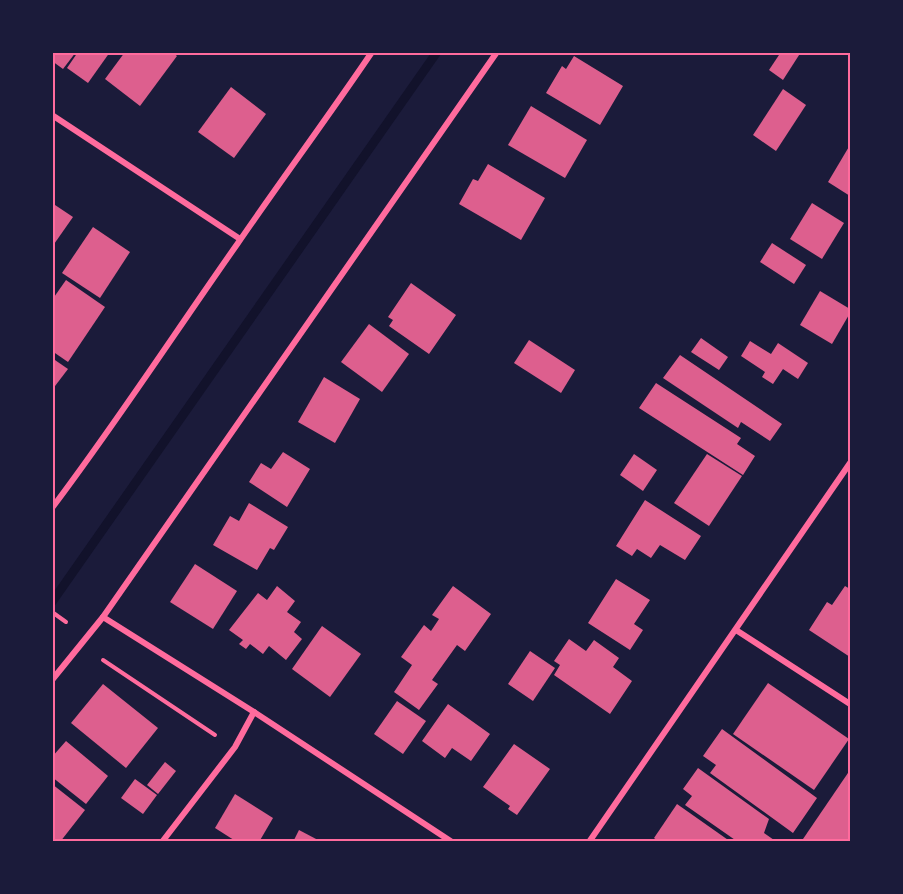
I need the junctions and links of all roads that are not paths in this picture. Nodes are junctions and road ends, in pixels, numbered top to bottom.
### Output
1 (372, 52) edge
2 (497, 52) edge
3 (52, 115) edge
4 (240, 239) junction
5 (850, 464) edge
6 (52, 508) edge
7 (103, 617) junction
8 (736, 630) junction
9 (52, 680) edge
10 (850, 704) edge
11 (254, 712) junction
12 (162, 842) edge
13 (452, 842) edge
14 (589, 842) edge

1 - 4 street
2 - 7 street
3 - 4 street
4 - 6 street
5 - 8 street
7 - 9 street
7 - 11 street
8 - 10 street
8 - 14 street
11 - 12 street
11 - 13 street

